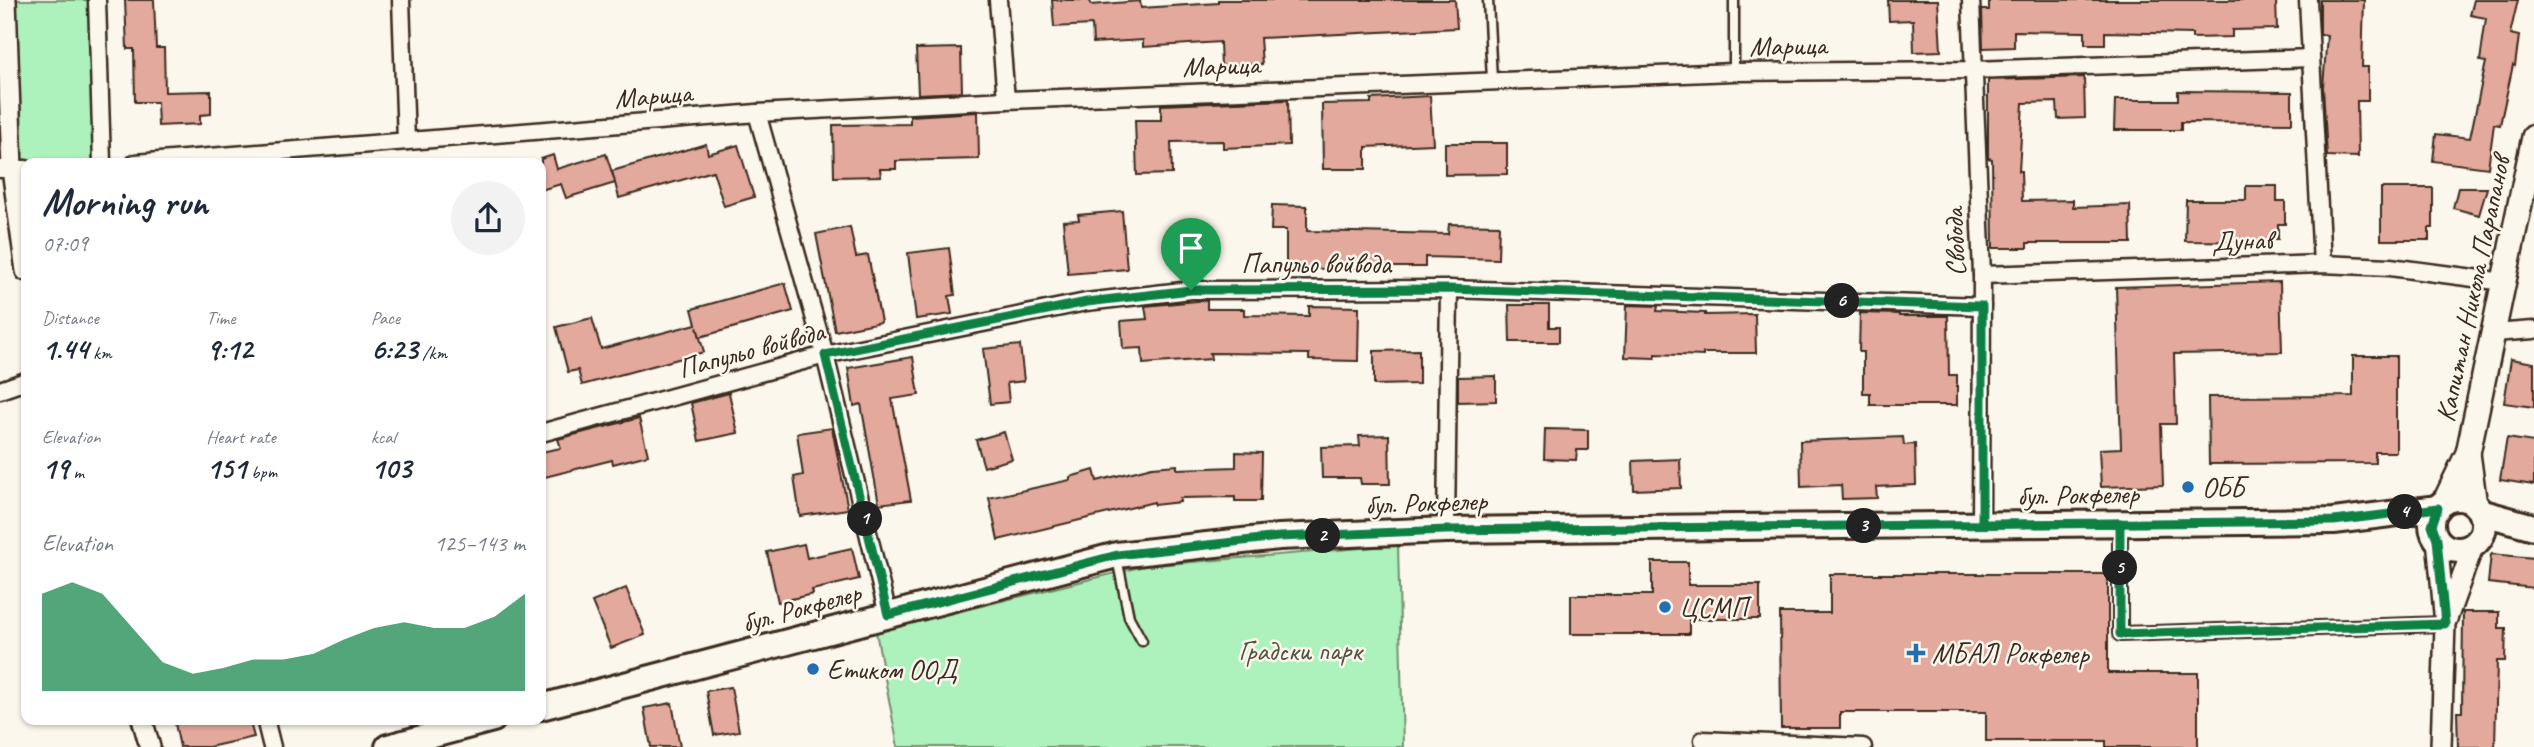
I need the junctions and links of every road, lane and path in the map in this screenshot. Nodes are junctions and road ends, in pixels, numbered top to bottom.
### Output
1 (6, 0) edge
2 (97, 0) edge
3 (401, 0) edge
4 (998, 0) edge
5 (1488, 0) edge
6 (1734, 0) edge
7 (1972, 0) edge
8 (2308, 0) edge
9 (2311, 58) junction
10 (1974, 70) junction
11 (1734, 72) junction
12 (1492, 80) junction
13 (1006, 100) junction
14 (757, 113) junction
15 (2534, 137) edge
16 (406, 141) junction
17 (102, 158) edge
18 (197, 158) edge
19 (13, 169) edge
20 (2526, 218) edge
21 (21, 232) edge
22 (2322, 264) junction
23 (1982, 275) junction
24 (2504, 282) junction
25 (1449, 289) junction
26 (1982, 306) junction
27 (2534, 330) edge
28 (2493, 332) junction
29 (825, 355) junction
30 (21, 383) edge
31 (0, 390) edge
32 (546, 432) edge
33 (2468, 453) junction
34 (2478, 509) junction
35 (2438, 520) junction
36 (2120, 523) junction
37 (1982, 524) junction
38 (2534, 527) edge
39 (1446, 530) junction
40 (2534, 534) edge
41 (2477, 541) junction
42 (1117, 555) junction
43 (888, 615) junction
44 (2445, 624) junction
45 (1142, 641) dead end
46 (546, 706) edge
47 (144, 725) edge
48 (266, 725) edge
49 (471, 725) edge
50 (1703, 740) dead end
51 (150, 747) edge
52 (272, 747) edge
53 (388, 747) edge
54 (1863, 747) edge
55 (2441, 747) edge

1 - 19 street
2 - 17 street
3 - 16 street
4 - 13 street
5 - 12 lane
6 - 11 lane
7 - 10 street, Свобода
8 - 9 street
9 - 10 street, Марица
9 - 22 street
10 - 11 street, Марица
10 - 23 street, Свобода
11 - 12 street, Марица
12 - 13 street, Марица
13 - 14 street, Марица
14 - 16 street, Марица
14 - 29 street
15 - 20 main road, Капитан Никола Парапанов
16 - 18 street, Марица
19 - 21 street
20 - 24 main road, Капитан Никола Парапанов
22 - 23 street, Дунав
22 - 24 street, Дунав
23 - 26 street, Свобода
24 - 28 main road, Капитан Никола Парапанов
25 - 26 street, Папульо войвода
25 - 29 street, Папульо войвода
25 - 39 street
26 - 37 street, Свобода
27 - 28 street
28 - 33 main road, Капитан Никола Парапанов
29 - 32 street, Папульо войвода
29 - 43 street
30 - 31 street
33 - 34 main road, Капитан Никола Парапанов
33 - 35 main road, Капитан Никола Парапанов
34 - 35 main road
34 - 38 main road
34 - 41 main road
35 - 36 main road, бул. Рокфелер
35 - 41 main road
35 - 44 street
36 - 37 main road, бул. Рокфелер
36 - 44 street
37 - 39 main road, бул. Рокфелер
39 - 42 main road, бул. Рокфелер
40 - 41 main road
41 - 44 street
42 - 43 main road, бул. Рокфелер
42 - 45 lane
43 - 46 main road, бул. Рокфелер
44 - 55 street
47 - 51 street
48 - 52 street
49 - 53 main road
50 - 54 street

